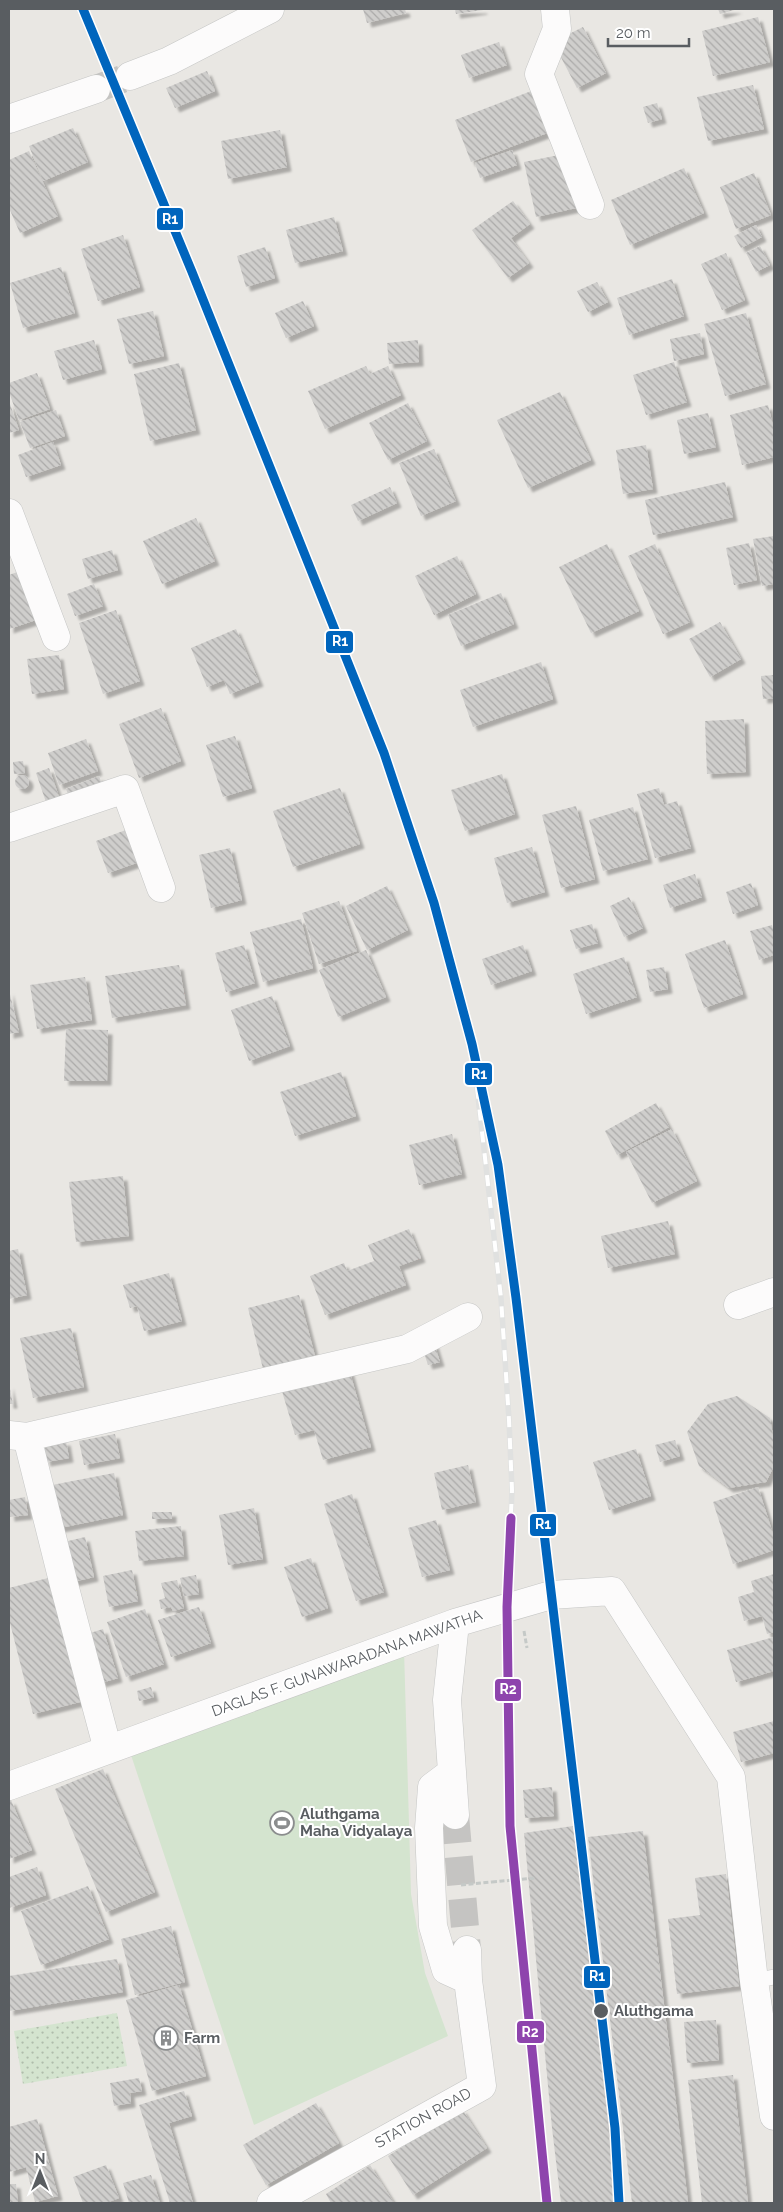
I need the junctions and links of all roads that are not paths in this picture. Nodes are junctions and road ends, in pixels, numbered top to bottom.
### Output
1 (270, 9) edge
2 (556, 9) edge
3 (130, 76) tunnel mouth
4 (96, 89) tunnel mouth
5 (9, 119) edge
6 (590, 205) dead end
7 (9, 513) edge
8 (56, 637) dead end
9 (9, 828) edge
10 (161, 888) dead end
11 (774, 1292) edge
12 (738, 1305) dead end
13 (468, 1317) dead end
14 (18, 1436) edge
15 (454, 1623) junction
16 (108, 1750) junction
17 (452, 1772) junction
18 (9, 1786) edge
19 (455, 1815) tunnel mouth
20 (467, 1950) tunnel mouth
21 (764, 1979) edge
22 (468, 1980) junction
23 (774, 2116) edge
24 (271, 2203) edge

1 - 3 street
2 - 6 street
4 - 5 street
7 - 8 street
9 - 10 street
11 - 12 street
13 - 14 street
14 - 16 street
15 - 16 street, DAGLAS F. GUNAWARADANA MAWATHA
15 - 17 street
15 - 21 street, DAGLAS F. GUNAWARADANA MAWATHA
16 - 18 street, DAGLAS F. GUNAWARADANA MAWATHA
17 - 19 street
17 - 22 street
20 - 22 street, STATION ROAD
21 - 23 street, DAGLAS F. GUNAWARADANA MAWATHA
22 - 24 street, STATION ROAD

